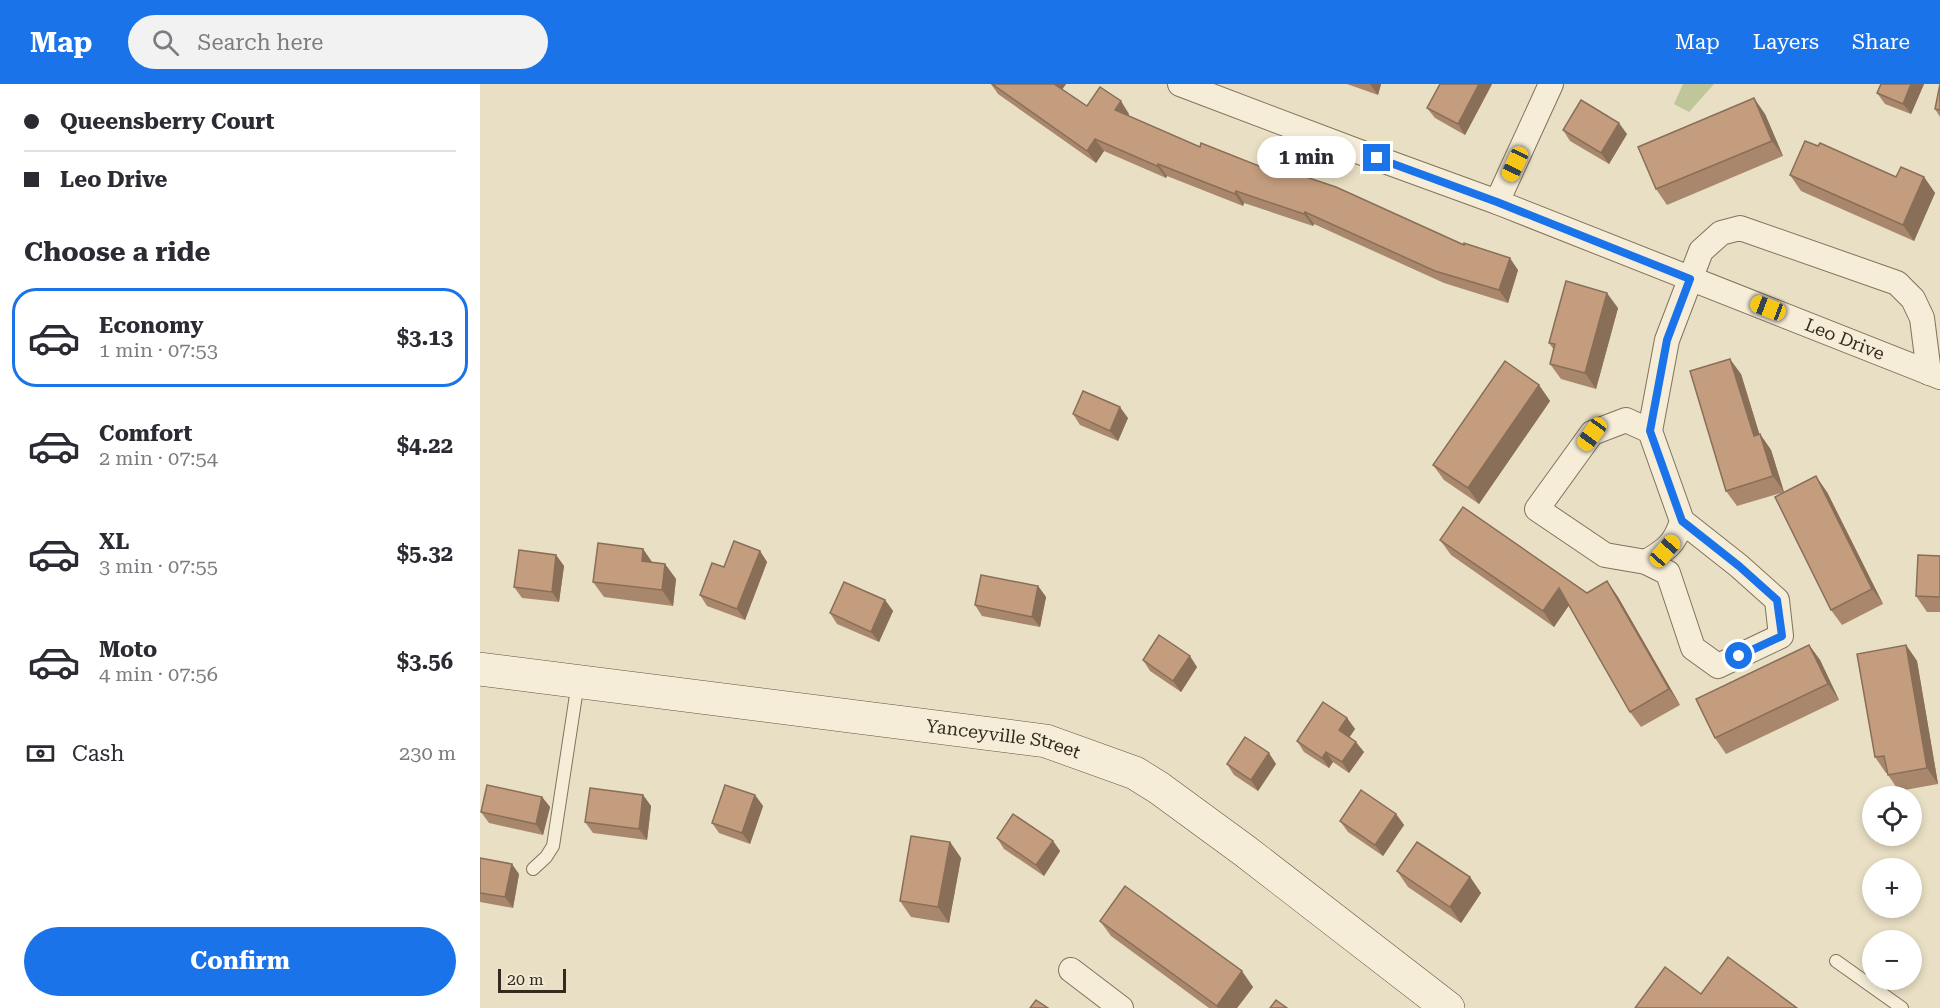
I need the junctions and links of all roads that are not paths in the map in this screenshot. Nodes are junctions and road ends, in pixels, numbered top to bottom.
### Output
1 (1180, 84) edge
2 (1551, 84) edge
3 (1497, 202) junction
4 (1690, 279) junction
5 (1935, 375) edge
6 (1650, 431) junction
7 (1682, 521) junction
8 (1646, 562) junction
9 (480, 669) edge
10 (578, 681) junction
11 (534, 869) dead end
12 (1836, 961) dead end
13 (1071, 970) dead end
14 (1121, 1008) edge
15 (1448, 1008) edge
16 (1902, 1008) edge

1 - 3 street, Leo Drive
2 - 3 street
3 - 4 street, Leo Drive
4 - 5 street, Leo Drive
4 - 5 street
4 - 6 street
6 - 7 street
6 - 8 street
7 - 8 street
7 - 8 street
9 - 10 main road, Yanceyville Street
10 - 11 lane
10 - 15 main road, Yanceyville Street
12 - 16 lane
13 - 14 street

